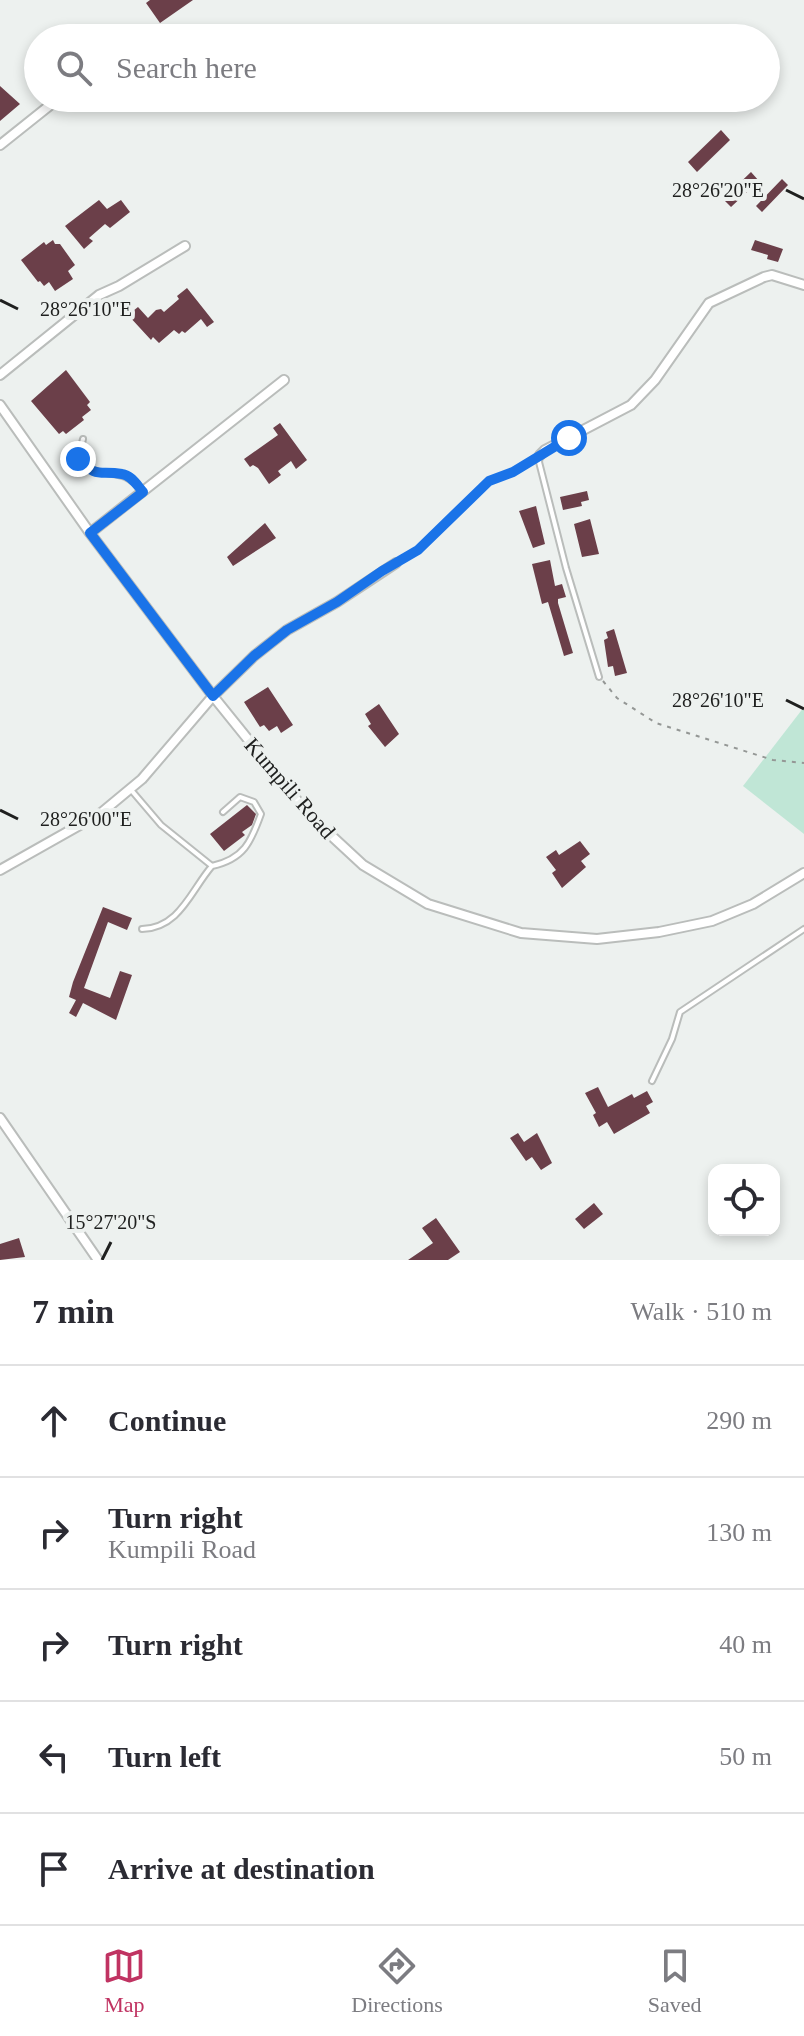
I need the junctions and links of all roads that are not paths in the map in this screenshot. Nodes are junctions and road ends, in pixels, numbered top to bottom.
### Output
1 (41, 112) edge
2 (0, 145) edge
3 (185, 246) dead end
4 (804, 285) edge
5 (0, 375) edge
6 (284, 380) dead end
7 (0, 405) edge
8 (83, 439) dead end
9 (540, 455) joint
10 (143, 492) junction
11 (90, 533) junction
12 (396, 563) road end
13 (599, 677) road end
14 (213, 696) junction
15 (130, 789) junction
16 (223, 812) dead end
17 (212, 866) junction
18 (0, 870) edge
19 (804, 873) edge
20 (142, 929) dead end
21 (804, 929) edge
22 (652, 1081) dead end
23 (0, 1118) edge
24 (98, 1260) edge

1 - 2 street
3 - 5 street
4 - 9 street
6 - 10 street
7 - 11 street, Kumpili Road
8 - 10 lane
9 - 13 lane
10 - 11 street
11 - 14 street, Kumpili Road
12 - 14 street
14 - 15 street
14 - 19 street, Kumpili Road
15 - 17 lane
15 - 18 street
16 - 17 lane
17 - 20 lane
21 - 22 lane
23 - 24 street

